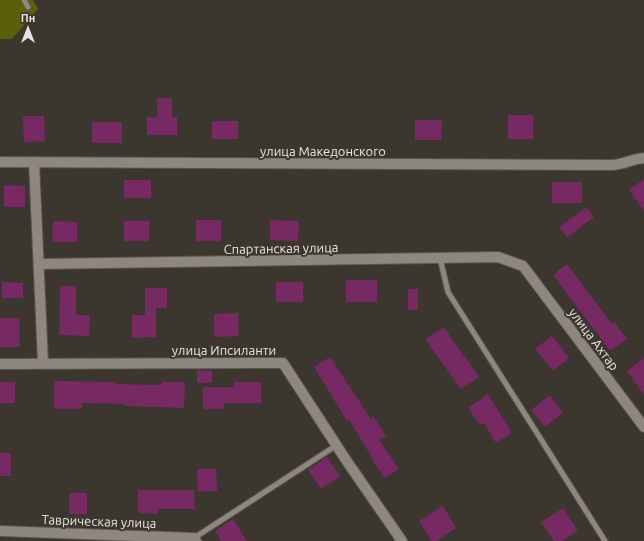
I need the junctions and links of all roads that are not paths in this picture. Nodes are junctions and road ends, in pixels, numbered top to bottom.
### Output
1 (24, 0) edge
2 (28, 7) dead end
3 (644, 158) edge
4 (0, 162) edge
5 (34, 162) junction
6 (440, 258) junction
7 (39, 264) junction
8 (523, 266) joint
9 (43, 363) junction
10 (0, 364) edge
11 (644, 427) edge
12 (337, 445) junction
13 (0, 531) edge
14 (195, 539) edge
15 (402, 541) edge
16 (605, 541) edge

1 - 2 lane
3 - 5 street, улица Македонского
4 - 5 street, улица Македонского
5 - 7 street
6 - 7 street, Спартанская улица
6 - 8 street, Спартанская улица
6 - 16 lane
7 - 9 street
8 - 11 street, улица Ахтар
9 - 10 street, улица Ипсиланти
9 - 12 street, улица Ипсиланти
12 - 14 lane
12 - 15 street, улица Ипсиланти
13 - 14 street, Таврическая улица

